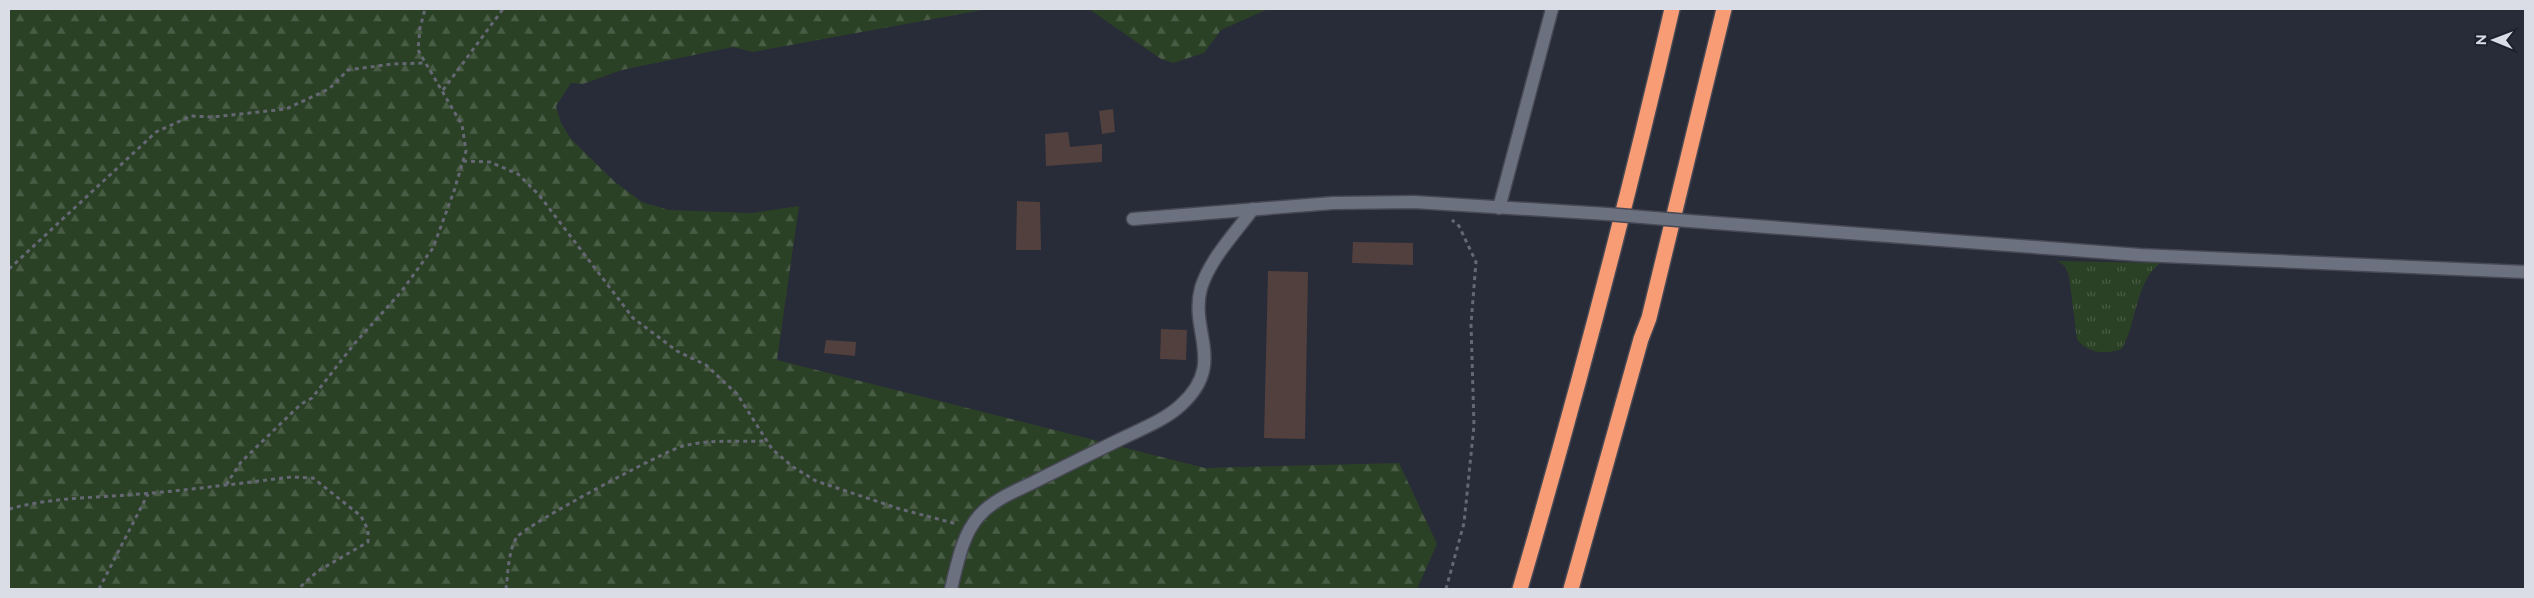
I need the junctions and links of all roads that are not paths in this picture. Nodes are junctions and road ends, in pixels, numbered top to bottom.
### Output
1 (1552, 9) edge
2 (1672, 9) edge
3 (1724, 9) edge
4 (1499, 208) junction
5 (1253, 209) junction
6 (1133, 219) dead end
7 (2525, 272) edge
8 (951, 589) edge
9 (1520, 589) edge
10 (1571, 589) edge

1 - 4 street
2 - 9 highway
3 - 10 highway
4 - 5 street
4 - 7 street, bridge
5 - 6 street
5 - 8 street

